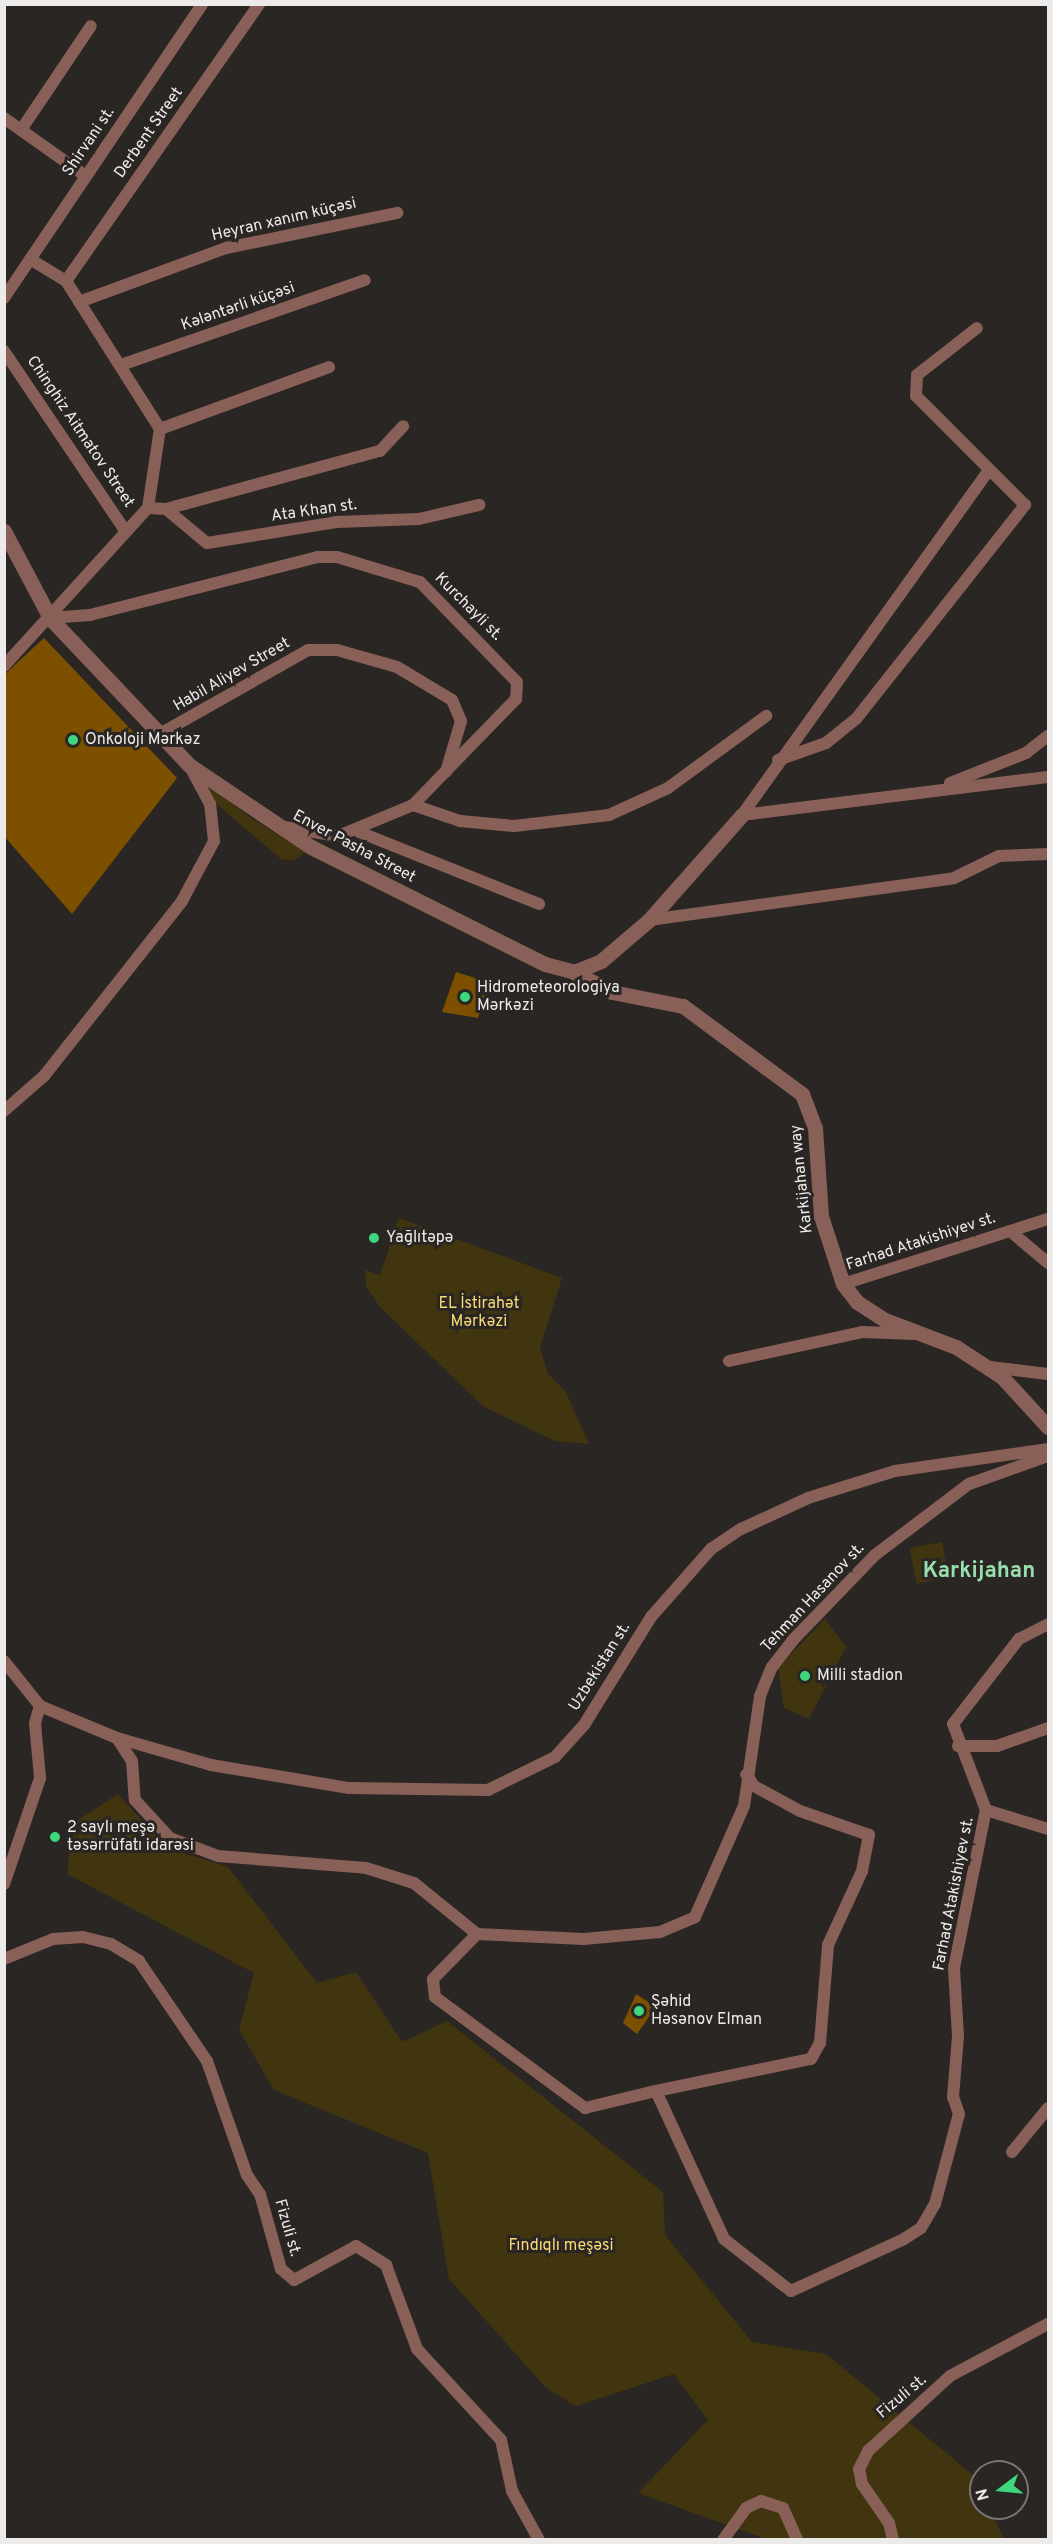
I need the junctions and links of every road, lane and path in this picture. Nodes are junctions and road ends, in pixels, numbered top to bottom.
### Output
1 (202, 4) edge
2 (259, 4) edge
3 (90, 26) dead end
4 (4, 118) edge
5 (21, 130) junction
6 (86, 176) junction
7 (397, 213) dead end
8 (30, 259) junction
9 (66, 280) junction
10 (365, 280) dead end
11 (4, 298) edge
12 (79, 302) junction
13 (977, 327) dead end
14 (4, 351) edge
15 (121, 365) junction
16 (329, 367) dead end
17 (403, 426) dead end
18 (160, 429) junction
19 (988, 471) junction
20 (479, 505) dead end
21 (148, 508) junction
22 (166, 510) junction
23 (4, 531) edge
24 (126, 532) junction
25 (50, 618) junction
26 (4, 666) edge
27 (766, 716) dead end
28 (158, 735) junction
29 (1048, 736) edge
30 (1048, 747) edge
31 (1026, 753) junction
32 (778, 760) junction
33 (189, 765) junction
34 (446, 772) junction
35 (1048, 777) edge
36 (935, 788) junction
37 (413, 805) junction
38 (742, 815) junction
39 (274, 825) junction
40 (359, 832) junction
41 (1048, 854) edge
42 (539, 904) dead end
43 (649, 920) junction
44 (574, 972) junction
45 (643, 996) joint
46 (4, 1110) edge
47 (1048, 1219) edge
48 (1010, 1230) junction
49 (1048, 1263) edge
50 (843, 1284) junction
51 (919, 1334) junction
52 (729, 1361) dead end
53 (983, 1366) junction
54 (1048, 1374) edge
55 (1048, 1427) edge
56 (1048, 1449) edge
57 (1048, 1456) edge
58 (1048, 1624) edge
59 (4, 1660) edge
60 (40, 1706) junction
61 (1048, 1728) edge
62 (117, 1738) junction
63 (958, 1746) junction
64 (746, 1774) junction
65 (986, 1810) junction
66 (1048, 1829) edge
67 (4, 1884) edge
68 (477, 1934) junction
69 (4, 1959) edge
70 (656, 2091) junction
71 (1048, 2108) edge
72 (1012, 2152) dead end
73 (1048, 2324) edge
74 (539, 2540) edge
75 (723, 2540) edge
76 (797, 2540) edge
77 (893, 2540) edge

1 - 6 street, Shirvani st.
2 - 9 street, Derbent Street
3 - 5 street
4 - 5 street
5 - 6 street
6 - 8 street, Shirvani st.
7 - 12 street, Heyran xanım küçəsi
8 - 9 street
8 - 11 street, Shirvani st.
9 - 12 street
10 - 15 street, Kələntərli küçəsi
12 - 15 street
13 - 19 street
14 - 24 street, Chinghiz Aitmatov Street
15 - 18 street
16 - 18 street
17 - 22 street
18 - 21 street, Chinghiz Aitmatov Street
19 - 32 street
19 - 32 street
20 - 22 street, Ata Khan st.
21 - 22 street
21 - 24 street, Chinghiz Aitmatov Street
23 - 25 street, Enver Pasha Street
24 - 25 street, Chinghiz Aitmatov Street
25 - 26 street, Chinghiz Aitmatov Street
25 - 28 street, Enver Pasha Street
25 - 34 street, Kurchayli st.
27 - 37 street
28 - 33 street, Enver Pasha Street
28 - 34 street, Habil Aliyev Street
29 - 31 street
30 - 31 street
31 - 36 street
32 - 38 street
33 - 39 street, Enver Pasha Street
33 - 46 street
34 - 37 street, Kurchayli st.
35 - 36 street
36 - 38 street
37 - 40 street, Kurchayli st.
38 - 43 street
39 - 40 street
39 - 44 street, Enver Pasha Street
40 - 42 street
41 - 43 street
43 - 44 street
44 - 45 street, Enver Pasha Street
45 - 50 street, Karkijahan way
47 - 48 street, Farhad Atakishiyev st.
48 - 49 street, Farhad Atakishiyev st.
48 - 50 street, Farhad Atakishiyev st.
50 - 51 street, Karkijahan way
51 - 52 street
51 - 53 street, Karkijahan way
53 - 54 street
53 - 55 street, Karkijahan way
56 - 62 street, Uzbekistan st.
57 - 64 street, Tehman Hasanov st.
58 - 63 street, Farhad Atakishiyev st.
59 - 60 street, Uzbekistan st.
60 - 62 street, Uzbekistan st.
60 - 67 street
61 - 63 street
62 - 68 street
63 - 65 street, Farhad Atakishiyev st.
64 - 68 street, Tehman Hasanov st.
64 - 70 street
65 - 66 street, Farhad Atakishiyev st.
65 - 70 street, Farhad Atakishiyev st.
68 - 70 street
69 - 74 street, Fizuli st.
71 - 72 street
73 - 77 street, Fizuli st.
75 - 76 street

